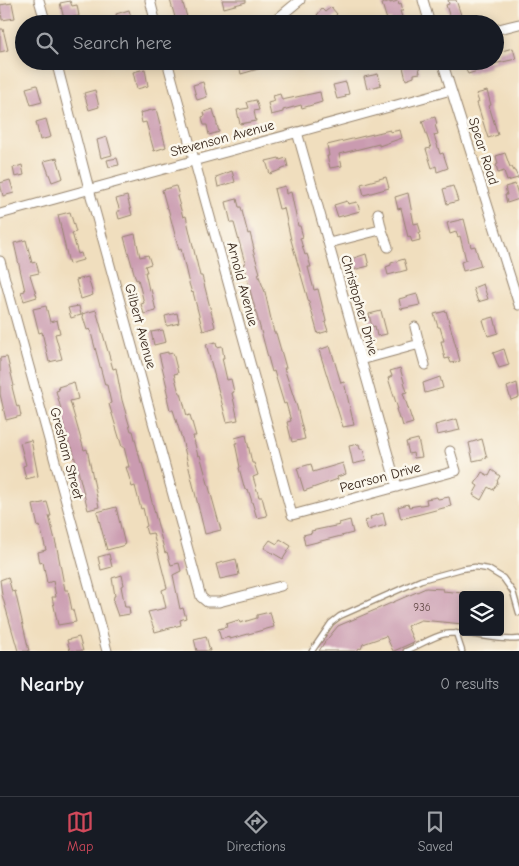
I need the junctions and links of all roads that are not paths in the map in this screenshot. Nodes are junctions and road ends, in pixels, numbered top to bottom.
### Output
1 (39, 0) edge
2 (150, 0) edge
3 (300, 0) edge
4 (423, 0) edge
5 (43, 15) edge
6 (154, 15) edge
7 (282, 15) edge
8 (427, 15) edge
9 (519, 24) edge
10 (504, 28) edge
11 (58, 70) edge
12 (169, 70) edge
13 (445, 70) edge
14 (451, 90) junction
15 (297, 132) junction
16 (194, 160) junction
17 (89, 189) junction
18 (378, 213) dead end
19 (0, 214) edge
20 (382, 231) junction
21 (329, 243) junction
22 (388, 247) dead end
23 (0, 262) edge
24 (519, 305) edge
25 (415, 326) dead end
26 (420, 347) junction
27 (361, 360) junction
28 (425, 365) dead end
29 (450, 451) dead end
30 (396, 487) junction
31 (292, 515) joint
32 (280, 586) dead end
33 (519, 613) edge
34 (456, 633) junction
35 (519, 639) edge
36 (107, 651) edge
37 (312, 651) edge
38 (406, 651) edge
39 (462, 651) edge

1 - 5 street
2 - 6 street
3 - 7 street
4 - 8 street
9 - 10 street
11 - 17 street, Gilbert Avenue
12 - 16 street, Arnold Avenue
13 - 14 street, Spear Road
14 - 15 street, Stevenson Avenue
14 - 24 street, Spear Road
15 - 16 street, Stevenson Avenue
15 - 21 street, Christopher Drive
16 - 17 street, Stevenson Avenue
16 - 31 street, Arnold Avenue
17 - 19 street, Stevenson Avenue
17 - 32 street, Gilbert Avenue
18 - 20 street
20 - 21 street
20 - 22 street
21 - 27 street, Christopher Drive
23 - 36 street, Gresham Street
25 - 26 street
26 - 27 street
26 - 28 street
27 - 30 street, Christopher Drive
29 - 30 street, Pearson Drive
30 - 31 street, Pearson Drive
33 - 37 lane
34 - 35 lane
34 - 38 lane
34 - 39 lane

